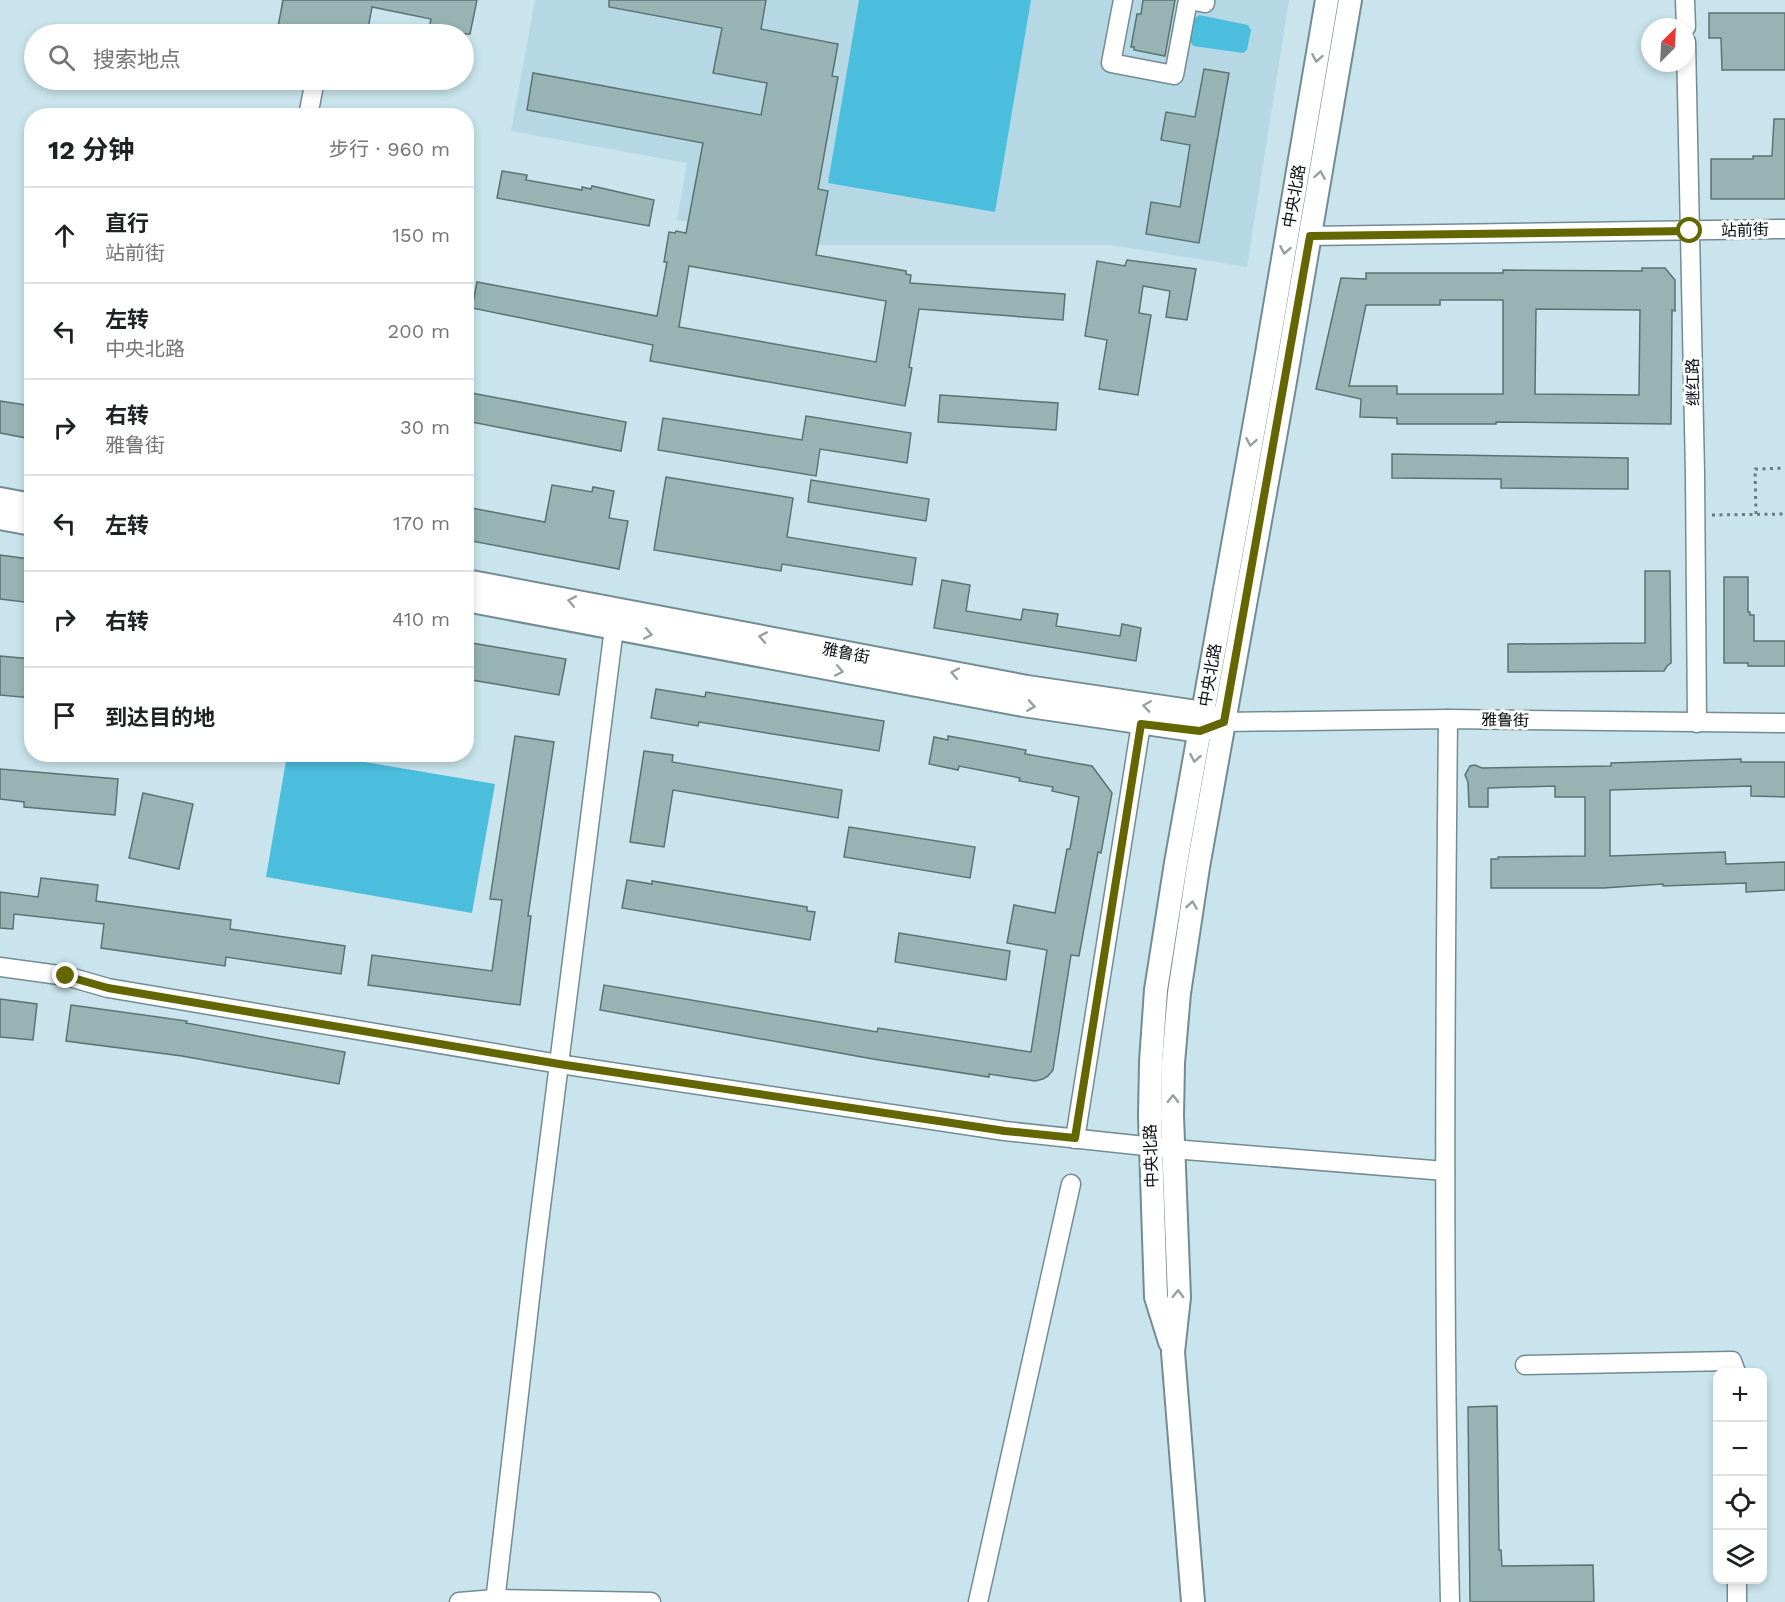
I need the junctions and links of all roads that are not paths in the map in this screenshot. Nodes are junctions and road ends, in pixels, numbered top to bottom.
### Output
1 (1123, 0) edge
2 (1189, 0) edge
3 (1205, 0) edge
4 (1327, 0) edge
5 (1350, 0) edge
6 (1685, 0) edge
7 (1686, 18) edge
8 (1687, 72) edge
9 (313, 90) edge
10 (310, 108) edge
11 (1785, 230) edge
12 (1690, 231) junction
13 (1310, 236) junction
14 (0, 499) edge
15 (24, 504) edge
16 (0, 518) edge
17 (24, 522) edge
18 (474, 583) edge
19 (474, 602) edge
20 (614, 628) junction
21 (1448, 719) junction
22 (1201, 722) junction
23 (1224, 722) junction
24 (1697, 723) junction
25 (1785, 723) edge
26 (1141, 724) junction
27 (0, 967) edge
28 (559, 1064) junction
29 (1075, 1138) junction
30 (1151, 1147) junction
31 (1173, 1149) junction
32 (1445, 1171) junction
33 (1071, 1184) dead end
34 (1173, 1352) junction
35 (1525, 1365) dead end
36 (1735, 1368) edge
37 (1737, 1584) edge
38 (495, 1600) edge
39 (459, 1602) edge
40 (651, 1602) edge
41 (978, 1602) edge
42 (1193, 1602) edge
43 (1450, 1602) edge
44 (1737, 1602) edge

1 - 2 street
2 - 3 street
4 -> 22 main road, 中央北路
13 -> 5 main road, 中央北路
6 - 7 street
8 - 12 street, 继红路
9 - 10 street
11 - 12 street, 站前街
12 - 13 street, 站前街
12 - 24 street, 继红路
13 - 23 main road, 中央北路
14 - 15 main road
16 - 17 main road
22 -> 18 main road, 雅鲁街
19 - 20 main road, 雅鲁街
20 -> 26 main road, 雅鲁街
20 - 28 street
21 - 23 street, 雅鲁街
21 - 24 street, 雅鲁街
21 - 32 street
22 - 23 main road, 雅鲁街
22 - 26 main road, 雅鲁街
22 -> 30 main road, 中央北路
31 -> 23 main road, 中央北路
24 - 25 street, 雅鲁街
26 - 29 street
27 - 28 street
28 - 29 street
28 - 38 street
29 - 30 street
30 - 31 street
30 - 34 main road, 中央北路
31 - 32 street
34 -> 31 main road, 中央北路
32 - 43 street
33 - 41 street
34 - 42 main road, 中央北路
35 - 36 street
37 - 44 street
38 - 39 street
38 - 40 street

